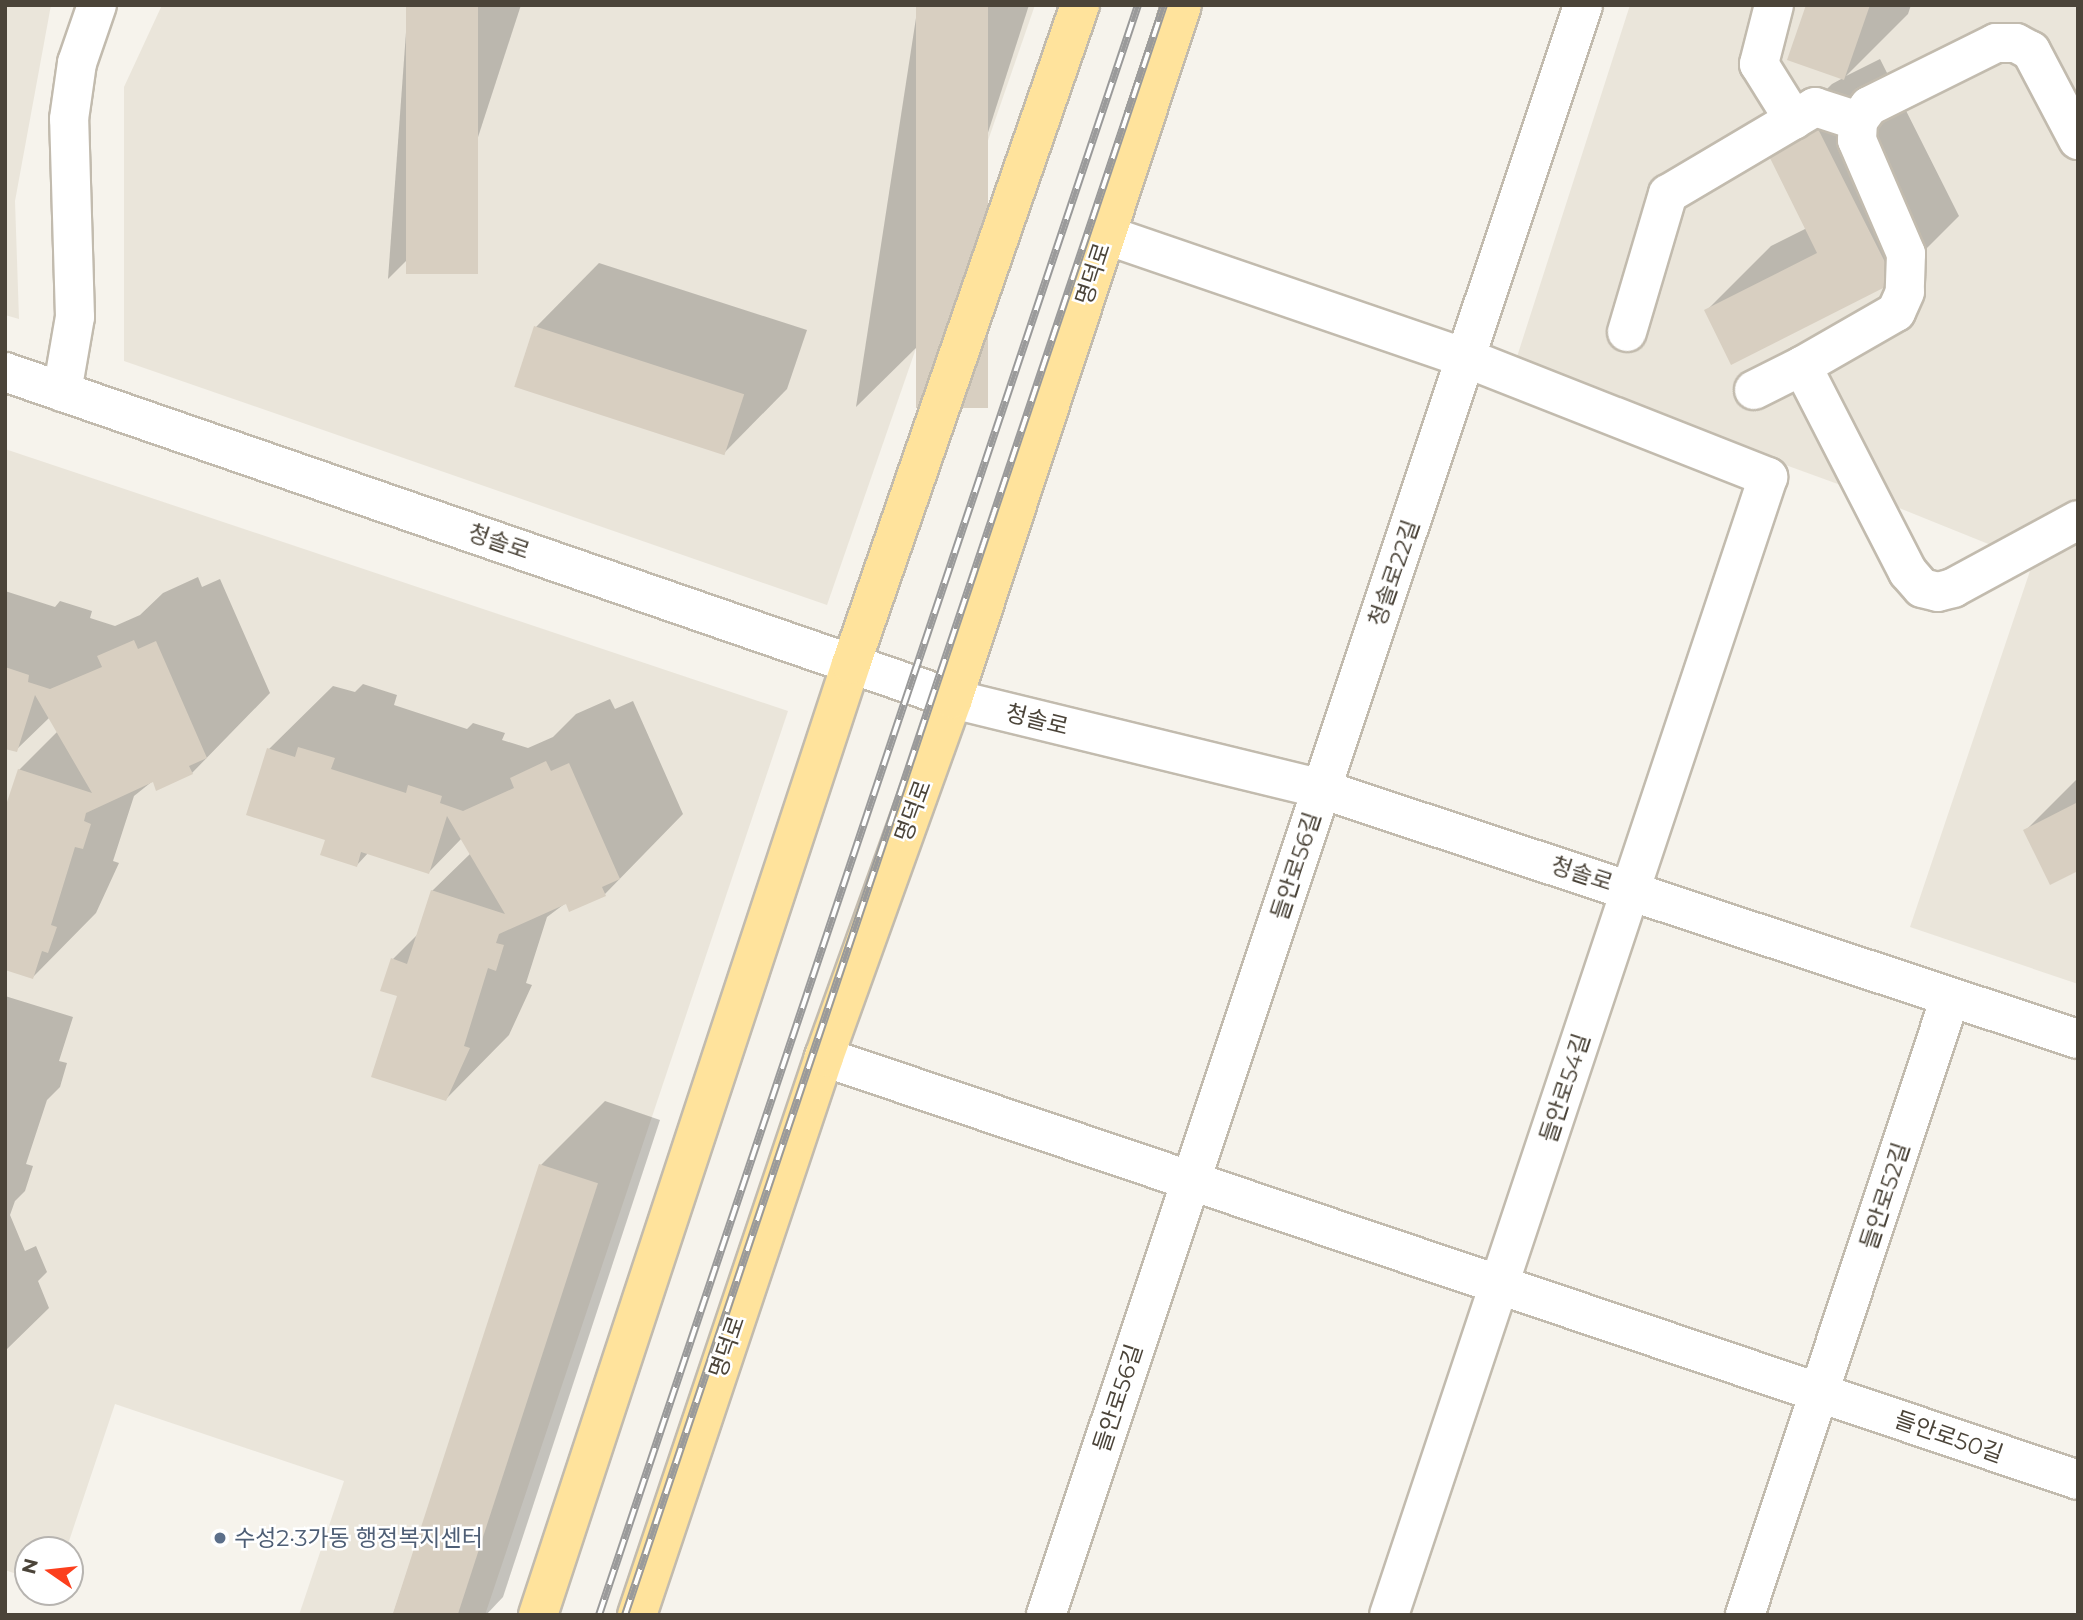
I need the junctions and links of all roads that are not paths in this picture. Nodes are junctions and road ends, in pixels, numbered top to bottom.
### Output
1 (97, 5) edge
2 (1080, 5) edge
3 (1182, 5) edge
4 (1583, 5) edge
5 (1774, 5) edge
6 (1794, 120) junction
7 (1858, 121) junction
8 (2078, 140) edge
9 (1106, 235) junction
10 (1628, 332) dead end
11 (1466, 358) junction
12 (1802, 366) junction
13 (5, 372) edge
14 (1754, 390) dead end
15 (62, 392) junction
16 (2078, 520) edge
17 (851, 664) junction
18 (953, 699) junction
19 (1321, 789) junction
20 (1631, 890) junction
21 (1950, 998) junction
22 (2078, 1039) edge
23 (824, 1056) junction
24 (1191, 1182) junction
25 (1499, 1285) junction
26 (1819, 1394) junction
27 (2078, 1480) edge
28 (538, 1615) edge
29 (636, 1615) edge
30 (1046, 1615) edge
31 (1389, 1615) edge
32 (1745, 1615) edge

1 - 15 street
2 - 17 main road
3 - 9 main road, 명덕로
4 - 11 street, 청솔로22길
5 - 6 street
6 - 7 street
6 - 10 street
7 - 8 street
7 - 12 street
9 - 11 street
9 - 18 main road, 명덕로
11 - 19 street, 청솔로22길
11 - 20 street, 들안로54길
12 - 14 street
12 - 16 street
13 - 15 street, 청솔로
15 - 17 street, 청솔로
17 - 18 street, 청솔로
17 - 28 main road
18 - 19 street, 청솔로
18 - 23 main road, 명덕로
19 - 20 street, 청솔로
19 - 24 street, 들안로56길
20 - 21 street, 청솔로
20 - 25 street, 들안로54길
21 - 22 street, 청솔로
21 - 26 street, 들안로52길
23 - 24 street
23 - 29 main road, 명덕로
24 - 25 street
24 - 30 street, 들안로56길
25 - 26 street
25 - 31 street, 들안로54길
26 - 27 street, 들안로50길
26 - 32 street, 들안로52길

